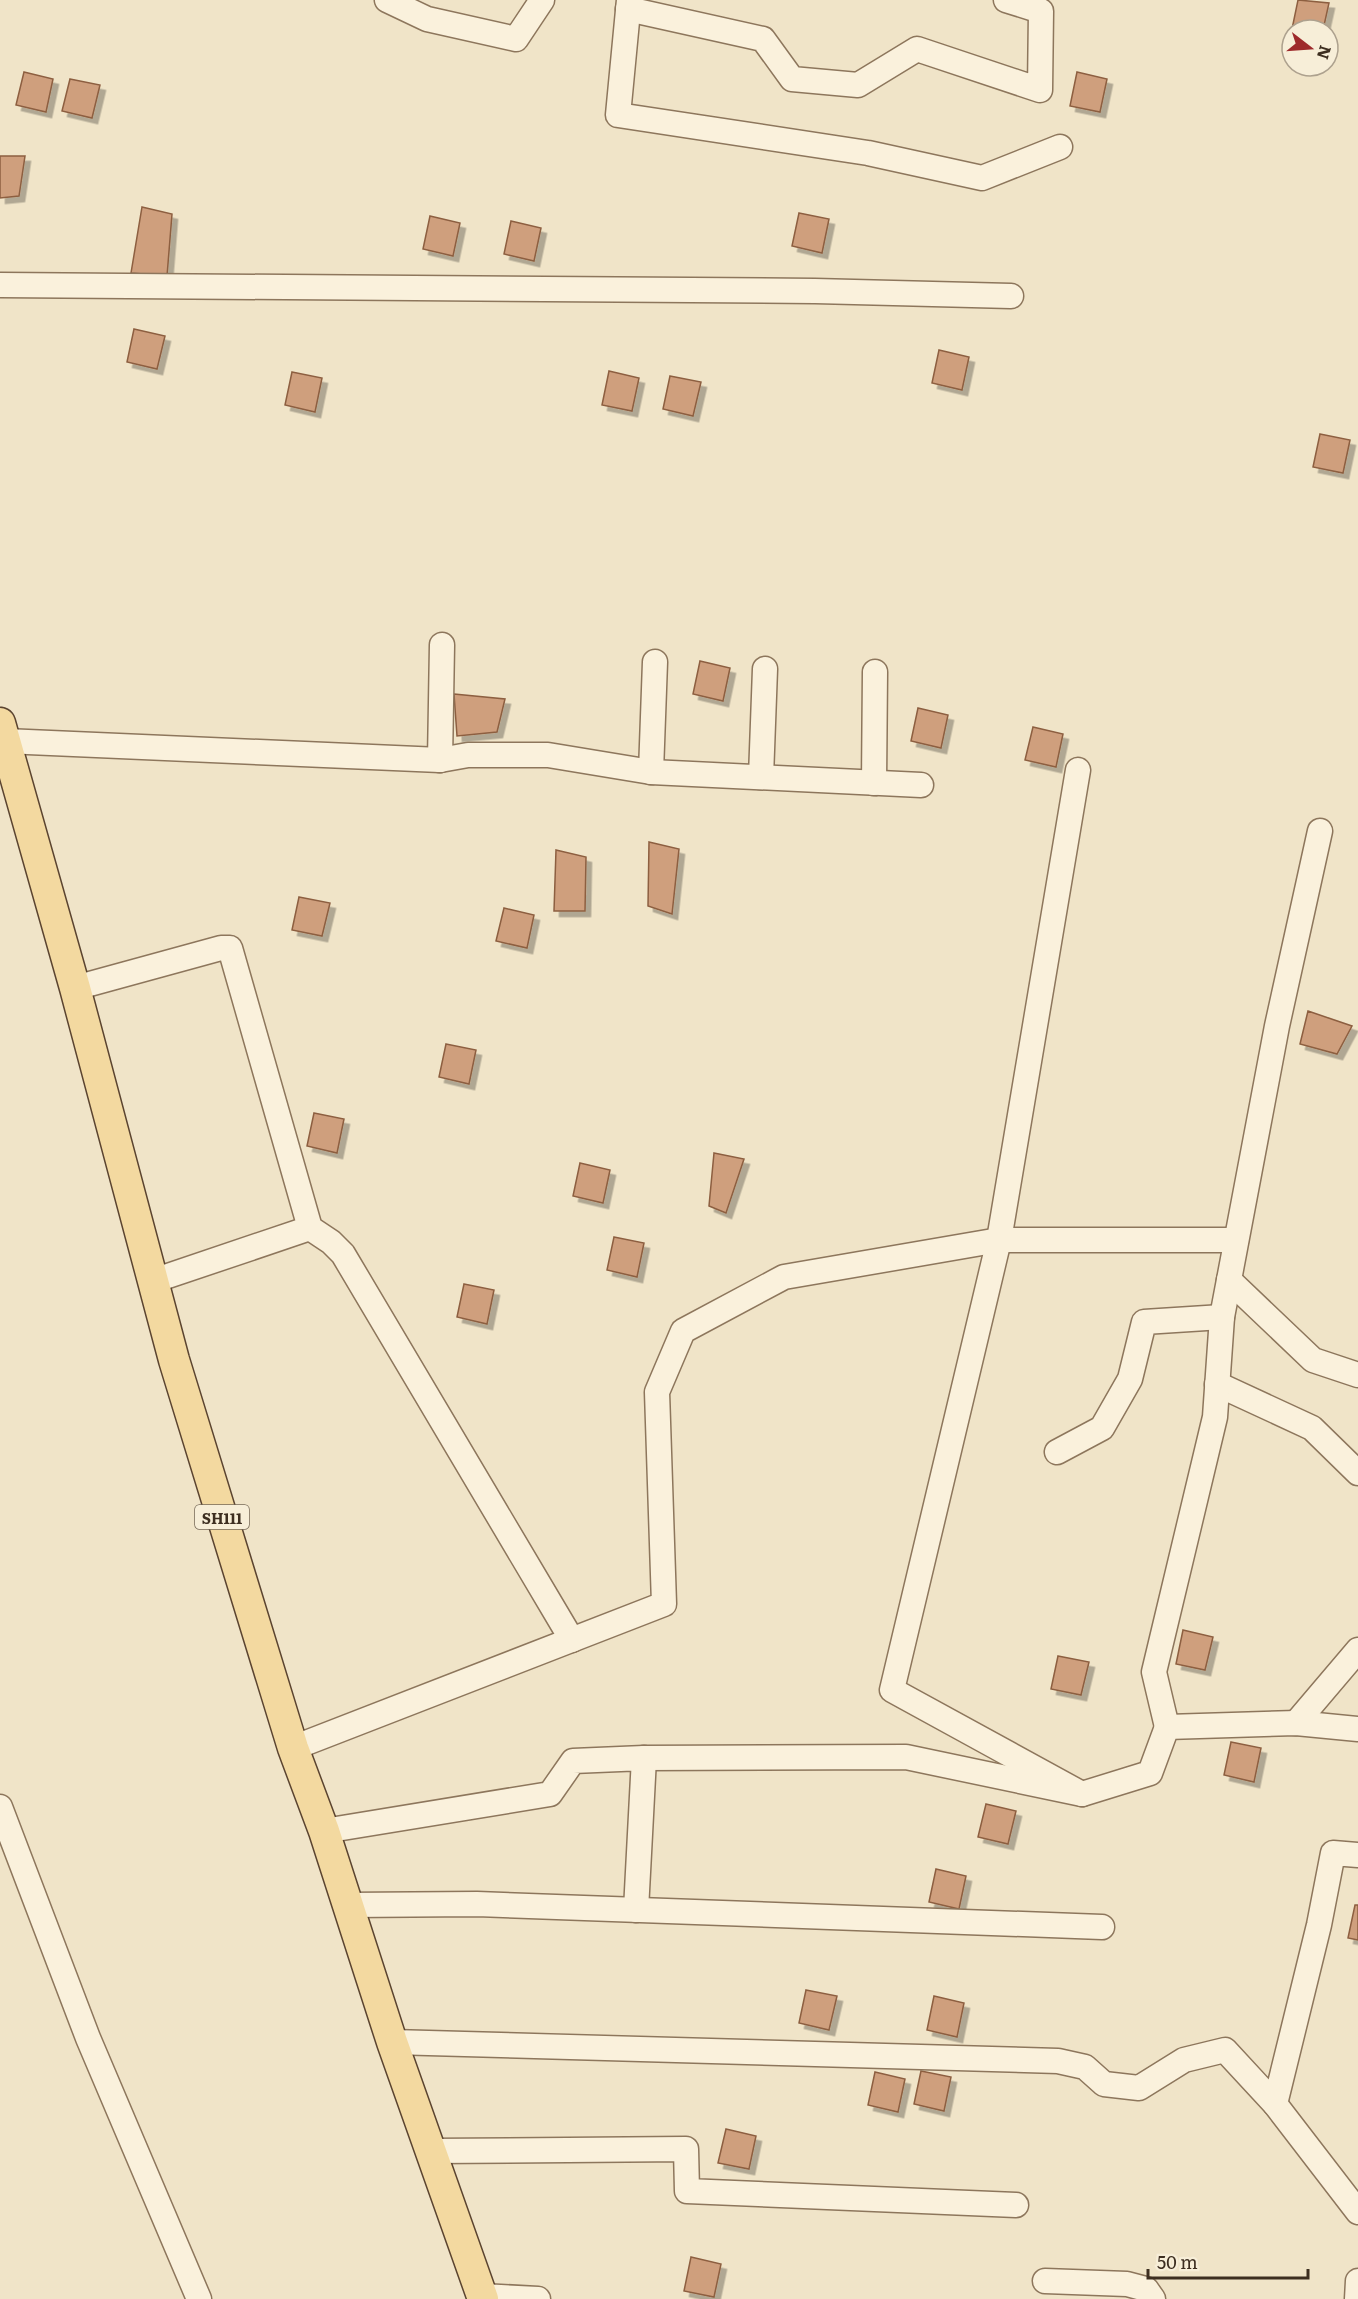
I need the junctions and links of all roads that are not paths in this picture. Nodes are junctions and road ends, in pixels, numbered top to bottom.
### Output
1 (387, 0) edge
2 (542, 0) edge
3 (1006, 0) edge
4 (629, 4) edge
5 (1060, 147) dead end
6 (0, 285) edge
7 (1011, 296) dead end
8 (442, 645) dead end
9 (654, 662) dead end
10 (765, 669) dead end
11 (876, 672) dead end
12 (3, 732) edge
13 (440, 760) junction
14 (1078, 770) dead end
15 (651, 772) junction
16 (761, 777) junction
17 (874, 783) junction
18 (921, 785) dead end
19 (1320, 831) dead end
20 (75, 988) junction
21 (310, 1228) junction
22 (999, 1240) junction
23 (1236, 1240) junction
24 (1229, 1280) junction
25 (153, 1281) junction
26 (1222, 1317) junction
27 (1358, 1376) edge
28 (1217, 1384) junction
29 (1057, 1452) dead end
30 (1358, 1473) edge
31 (572, 1640) junction
32 (1358, 1650) edge
33 (1296, 1723) junction
34 (1167, 1727) junction
35 (1358, 1728) edge
36 (293, 1748) junction
37 (644, 1758) junction
38 (1082, 1794) junction
39 (0, 1807) edge
40 (324, 1831) junction
41 (1358, 1855) edge
42 (348, 1905) junction
43 (636, 1910) junction
44 (1102, 1927) dead end
45 (392, 2042) junction
46 (1275, 2104) junction
47 (431, 2151) junction
48 (1016, 2205) dead end
49 (1358, 2212) edge
50 (1045, 2281) dead end
51 (1358, 2281) edge
52 (483, 2298) edge
53 (199, 2299) edge
54 (538, 2299) edge
55 (1153, 2299) edge
56 (1357, 2299) edge

1 - 2 street
3 - 4 street
4 - 5 street
6 - 7 street
8 - 13 street
9 - 15 street
10 - 16 street
11 - 17 street
12 - 13 street
12 - 20 main road, SH111
13 - 15 street
14 - 22 street
15 - 16 street
16 - 17 street
17 - 18 street
19 - 23 street
20 - 21 street
20 - 25 main road, SH111
21 - 25 street
21 - 31 street
22 - 23 street
22 - 31 street
22 - 38 street
23 - 24 street
24 - 26 street
24 - 27 street
25 - 36 main road, SH111
26 - 28 street
26 - 29 street
28 - 30 street
28 - 34 street
31 - 36 street
32 - 33 street
33 - 34 street
33 - 35 street
34 - 38 street
36 - 40 main road, SH111
37 - 38 street
37 - 40 street
37 - 43 street
39 - 53 street
40 - 42 main road, SH111
41 - 46 street
42 - 43 street
42 - 45 main road, SH111
43 - 44 street
45 - 46 street
45 - 47 main road, SH111
46 - 49 street
47 - 48 street
47 - 52 main road, SH111
50 - 55 street
51 - 56 street
52 - 54 street

